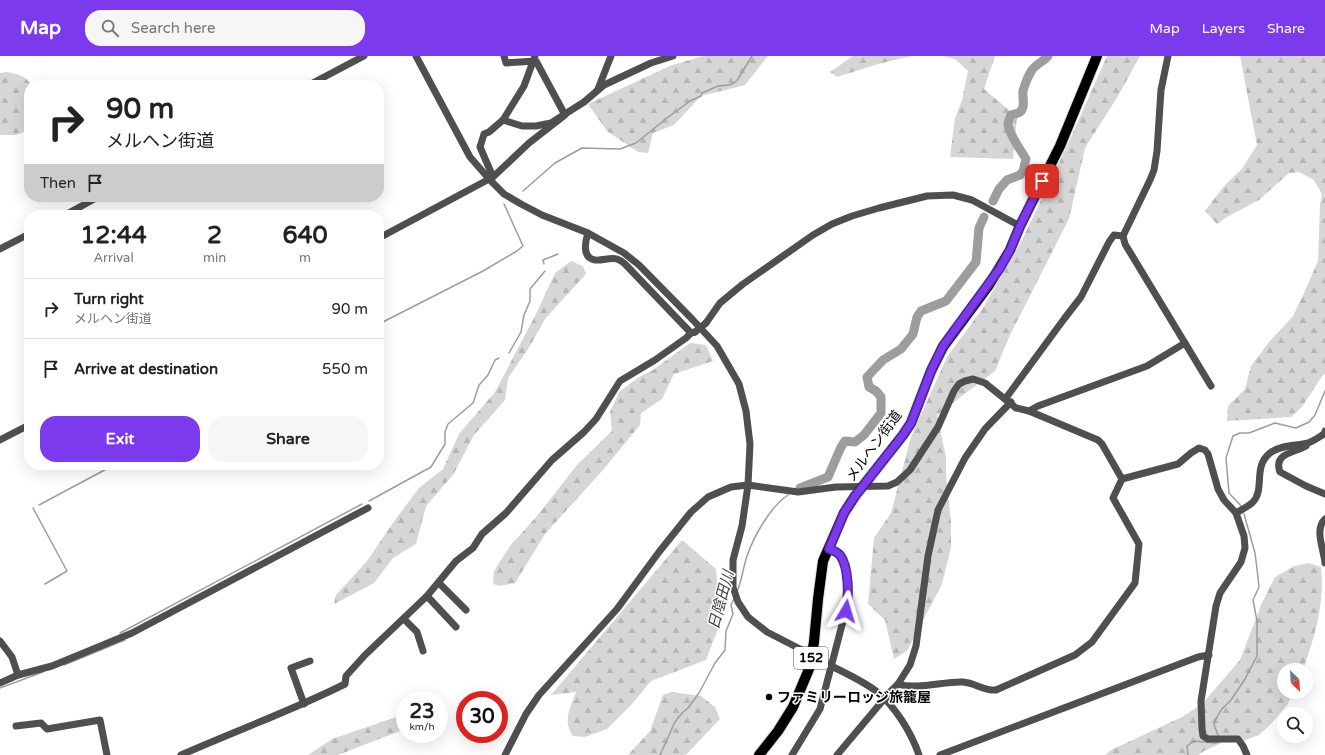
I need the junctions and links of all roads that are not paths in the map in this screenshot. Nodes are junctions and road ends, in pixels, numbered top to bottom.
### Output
1 (364, 56) edge
2 (416, 56) edge
3 (504, 56) edge
4 (611, 56) edge
5 (673, 56) edge
6 (1097, 56) edge
7 (1168, 56) edge
8 (534, 58) edge
9 (318, 80) edge
10 (598, 90) junction
11 (565, 115) junction
12 (503, 120) junction
13 (492, 179) junction
14 (89, 202) edge
15 (74, 210) edge
16 (1020, 226) junction
17 (588, 233) junction
18 (384, 235) edge
19 (1123, 236) junction
20 (24, 237) edge
21 (0, 249) edge
22 (693, 332) junction
23 (1185, 343) junction
24 (1211, 386) dead end
25 (1008, 400) junction
26 (1029, 411) junction
27 (24, 428) edge
28 (1325, 432) edge
29 (0, 440) edge
30 (1309, 442) junction
31 (1122, 479) junction
32 (748, 485) junction
33 (862, 487) junction
34 (1325, 494) edge
35 (368, 508) dead end
36 (1236, 513) junction
37 (1325, 519) edge
38 (829, 549) junction
39 (1325, 563) edge
40 (439, 583) junction
41 (427, 596) junction
42 (466, 610) dead end
43 (404, 619) junction
44 (456, 627) dead end
45 (0, 641) edge
46 (423, 651) dead end
47 (1209, 655) junction
48 (310, 661) dead end
49 (831, 666) junction
50 (18, 675) junction
51 (0, 683) edge
52 (898, 684) junction
53 (304, 704) junction
54 (16, 726) dead end
55 (107, 755) edge
56 (181, 755) edge
57 (505, 755) edge
58 (759, 755) edge
59 (792, 755) edge
60 (837, 755) edge
61 (919, 755) edge
62 (940, 755) edge
63 (1247, 755) edge

1 - 9 street
2 - 13 street
3 - 8 street
4 - 10 street
5 - 10 street
6 - 16 highway, メルヘン街道 / 152
7 - 19 street
8 - 11 street
8 - 12 street
10 - 11 street
11 - 12 street
11 - 13 street
12 - 13 street
13 - 17 street
13 - 18 street
14 - 15 street
16 - 22 street, bridge
16 - 33 highway, メルヘン街道 / 152
17 - 22 street
17 - 32 street
19 - 23 street
19 - 25 street
20 - 21 street
22 - 40 street
23 - 24 street
23 - 26 street
25 - 26 street
25 - 33 street
25 - 52 street
26 - 31 street
27 - 29 street
28 - 30 street
30 - 34 street
30 - 36 street
31 - 36 street
31 - 52 street
32 - 33 street
32 - 49 street, bridge
32 - 57 street
33 - 38 highway, メルヘン街道 / 152
35 - 50 street
36 - 47 street
37 - 39 street
38 - 49 street
38 - 58 highway, メルヘン街道 / 152
40 - 41 street
40 - 42 street
41 - 43 street
41 - 44 street
43 - 46 street
43 - 53 street
45 - 50 street
47 - 62 street
47 - 63 street
48 - 53 street
49 - 59 street
49 - 61 street
50 - 51 street
52 - 60 street, bridge
53 - 56 street
54 - 55 street

